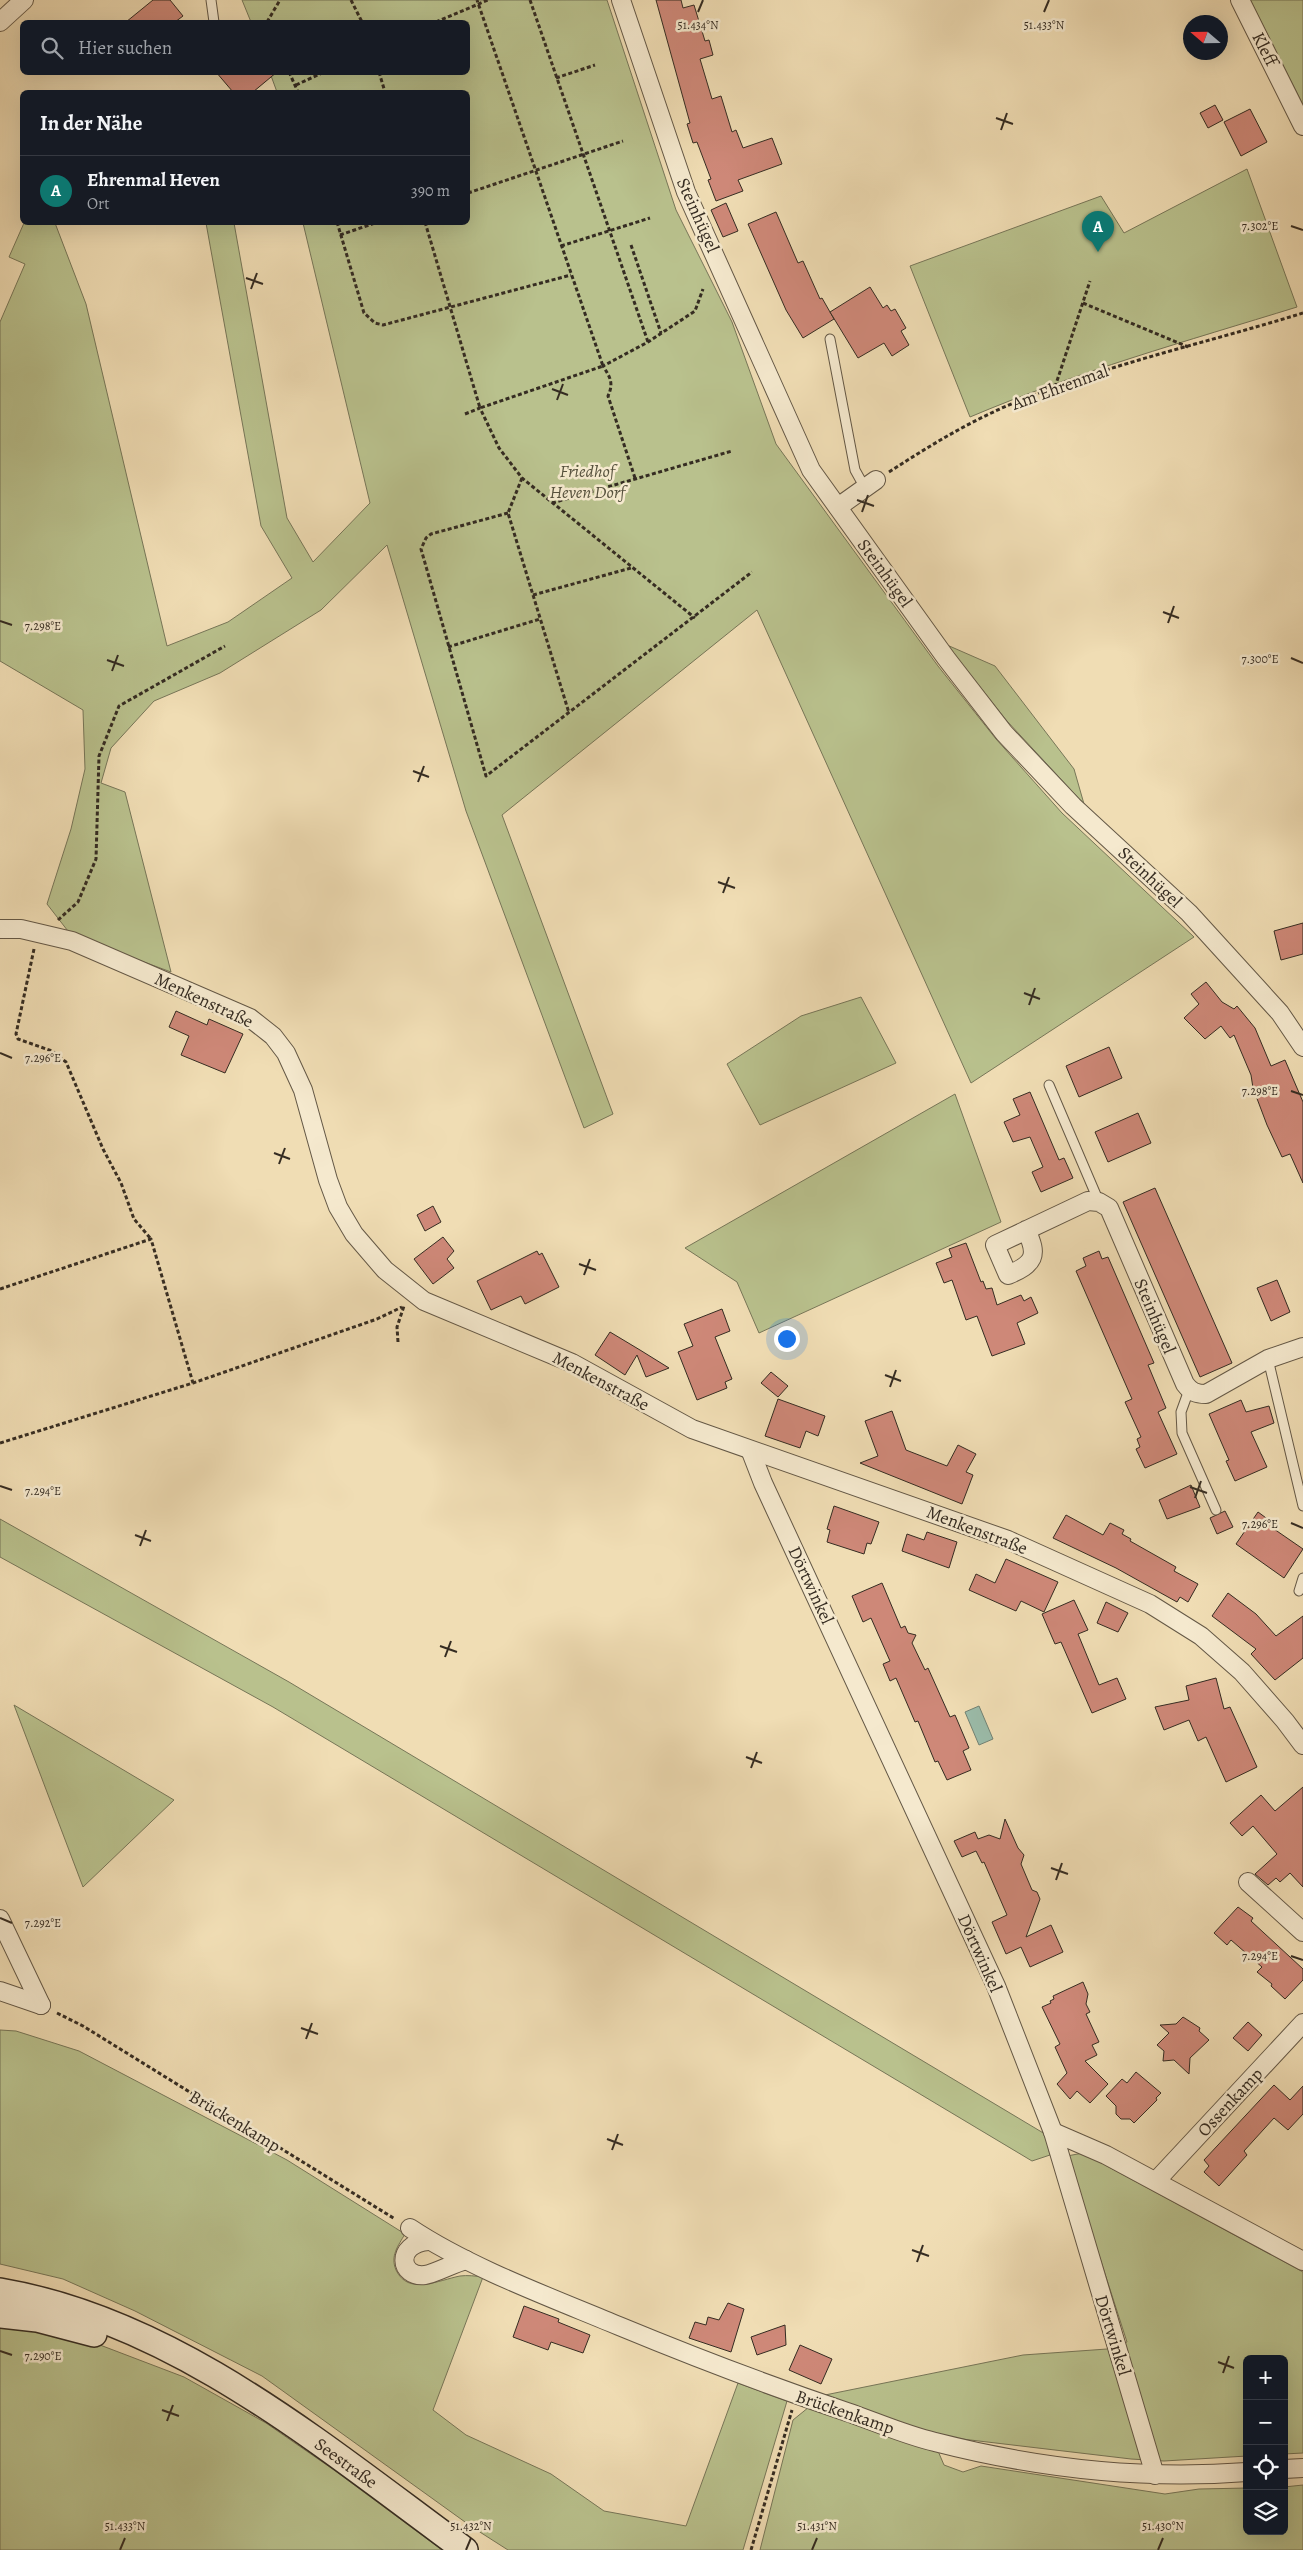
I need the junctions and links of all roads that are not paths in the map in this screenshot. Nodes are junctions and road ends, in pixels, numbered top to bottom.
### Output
1 (24, 0) edge
2 (211, 0) edge
3 (621, 0) edge
4 (1240, 0) edge
5 (214, 20) edge
6 (0, 22) edge
7 (1303, 126) edge
8 (830, 339) dead end
9 (870, 484) joint
10 (838, 507) junction
11 (0, 929) edge
12 (1303, 1047) edge
13 (1049, 1085) dead end
14 (1099, 1202) junction
15 (1026, 1230) dead end
16 (1303, 1347) edge
17 (1268, 1359) junction
18 (1189, 1390) junction
19 (751, 1452) junction
20 (1303, 1506) edge
21 (1216, 1510) dead end
22 (1303, 1578) edge
23 (1299, 1591) dead end
24 (1303, 1745) edge
25 (1248, 1882) dead end
26 (0, 1919) edge
27 (1303, 1932) edge
28 (0, 1990) edge
29 (1303, 2023) edge
30 (1053, 2132) junction
31 (1156, 2181) junction
32 (410, 2228) road end
33 (428, 2240) junction
34 (466, 2260) junction
35 (1303, 2261) edge
36 (0, 2291) edge
37 (0, 2315) edge
38 (223, 2381) junction
39 (1303, 2468) edge
40 (1288, 2469) edge
41 (1243, 2472) edge
42 (1155, 2475) junction
43 (464, 2550) edge

1 - 6 street
2 - 5 lane
3 - 10 street, Steinhügel
4 - 7 street, Kleff
8 - 9 lane
9 - 10 street
10 - 12 street, Steinhügel
11 - 19 street, Menkenstraße
13 - 14 lane
14 - 15 street
14 - 18 street, Steinhügel
16 - 17 street
17 - 18 street
17 - 20 lane
18 - 21 lane
19 - 24 street, Menkenstraße
19 - 30 street, Dörtwinkel
22 - 23 lane
25 - 27 street
26 - 28 street
29 - 31 street, Ossenkamp
30 - 31 street
30 - 42 street, Dörtwinkel
31 - 35 street
32 - 33 street, Brückenkamp
33 - 34 street, Brückenkamp
33 - 34 street
34 - 42 street, Brückenkamp
36 - 38 main road, Seestraße
37 - 38 main road, Seestraße
38 - 43 main road, Seestraße
39 - 40 street
41 - 42 street, Brückenkamp

